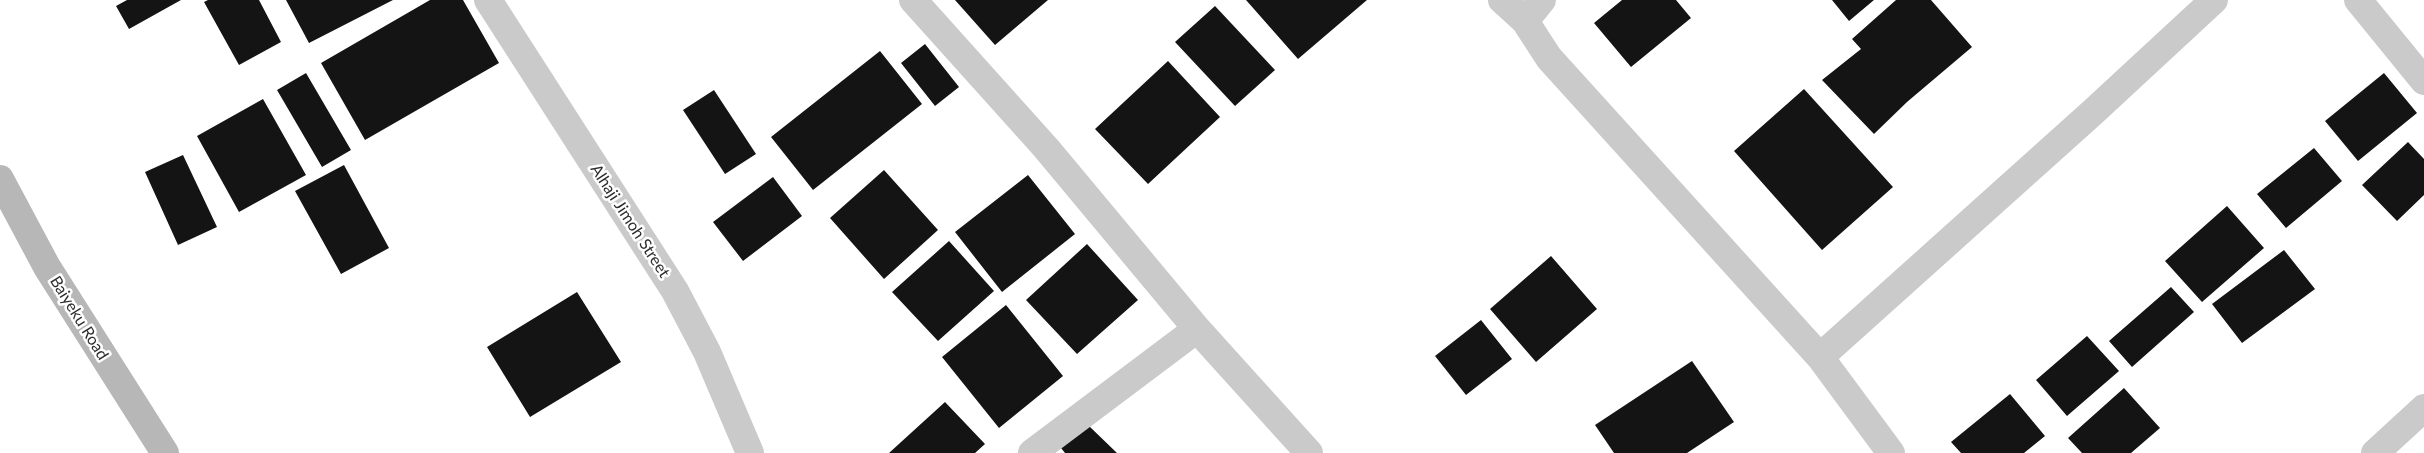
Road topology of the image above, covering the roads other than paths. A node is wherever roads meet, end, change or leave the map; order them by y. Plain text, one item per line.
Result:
1 (488, 0) edge
2 (913, 0) edge
3 (1502, 0) edge
4 (1542, 0) edge
5 (2214, 0) edge
6 (2358, 0) edge
7 (1524, 21) junction
8 (2424, 81) edge
9 (0, 179) edge
10 (1197, 329) junction
11 (1820, 357) junction
12 (2424, 408) edge
13 (165, 453) edge
14 (750, 453) edge
15 (1032, 453) edge
16 (1309, 453) edge
17 (1892, 453) edge
18 (2375, 453) edge

1 - 14 street, Alhaji Jimoh Street
2 - 10 street
3 - 7 street
4 - 7 street
5 - 11 street
6 - 8 street
7 - 11 street
9 - 13 main road, Baiyeku Road
10 - 15 street
10 - 16 street
11 - 17 street
12 - 18 street

